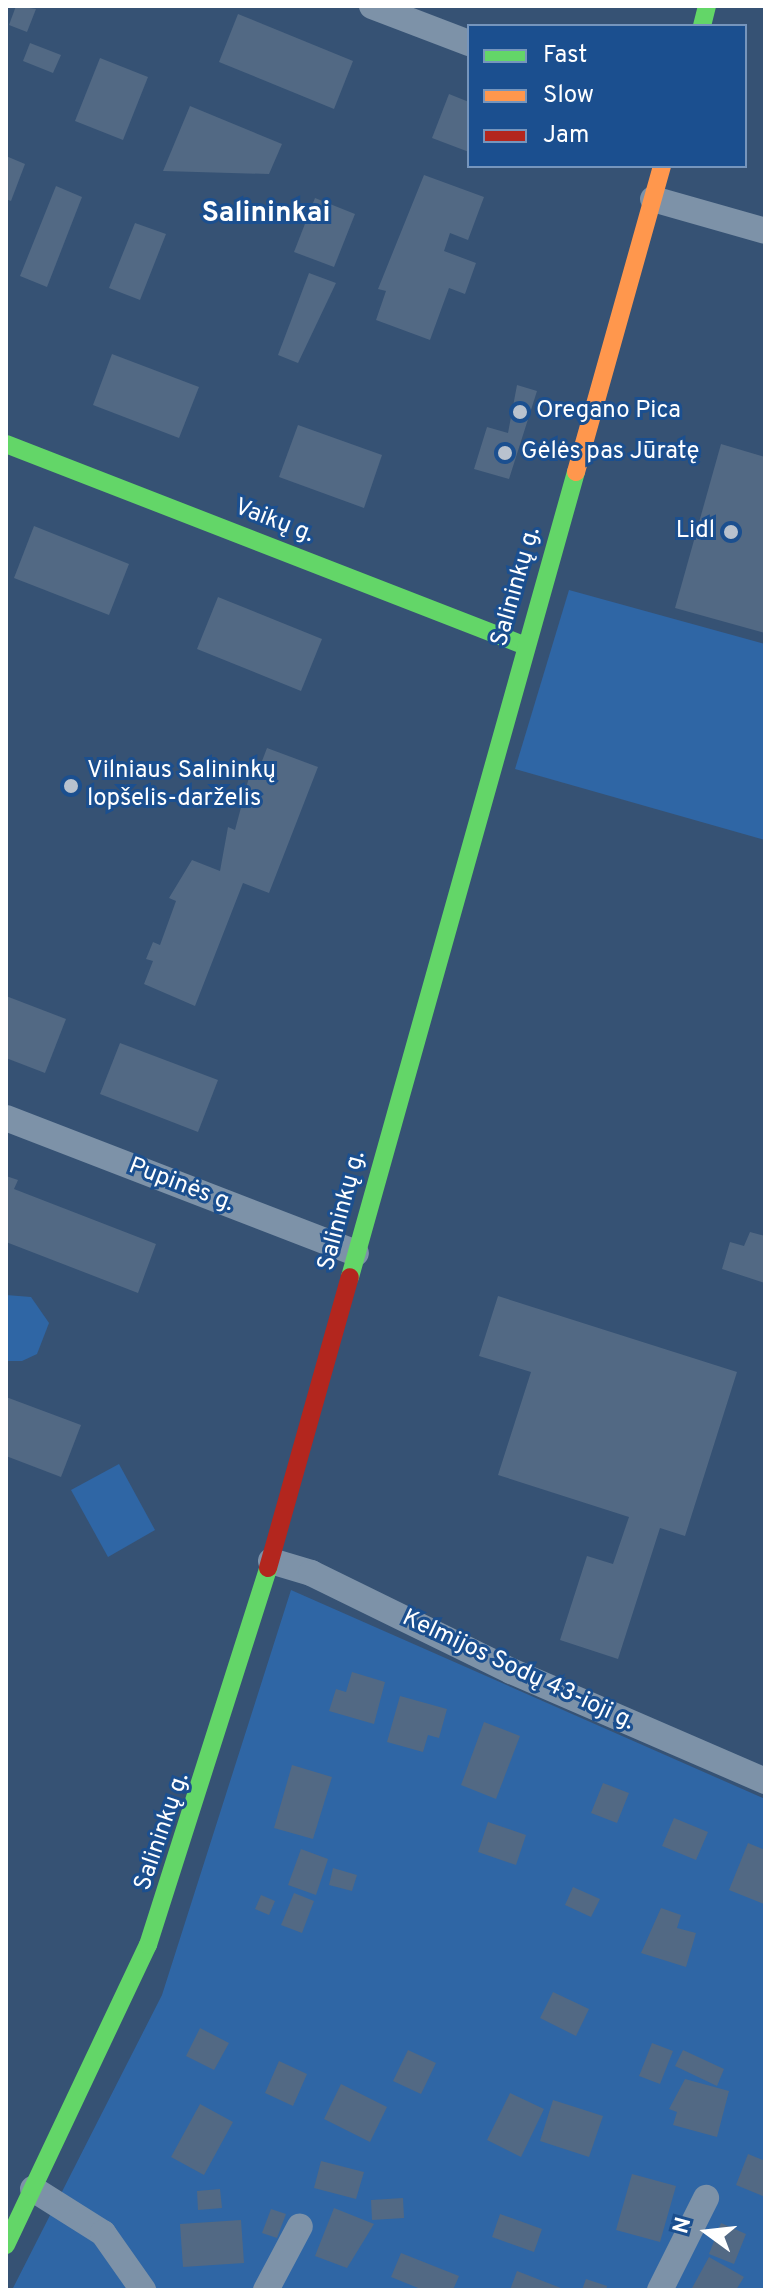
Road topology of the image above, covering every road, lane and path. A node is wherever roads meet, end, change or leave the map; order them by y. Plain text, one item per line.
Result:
1 (372, 6) edge
2 (467, 42) edge
3 (661, 168) edge
4 (653, 199) junction
5 (765, 231) edge
6 (6, 444) edge
7 (526, 646) junction
8 (6, 1118) edge
9 (356, 1253) junction
10 (271, 1561) junction
11 (765, 1781) edge
12 (33, 2189) junction
13 (706, 2198) dead end
14 (14, 2210) edge
15 (300, 2226) dead end
16 (6, 2245) edge
17 (143, 2290) edge
18 (266, 2290) edge
19 (660, 2290) edge

1 - 2 street
3 - 4 main road, Salininkų g.
4 - 5 street
4 - 7 main road, Salininkų g.
6 - 7 main road, Vaikų g.
7 - 9 main road, Salininkų g.
8 - 9 street, Pupinės g.
9 - 10 main road, Salininkų g.
10 - 11 street, Kelmijos Sodų 43-ioji g.
10 - 12 main road, Salininkų g.
12 - 14 main road, Salininkų g.
12 - 17 street
13 - 19 street
14 - 16 main road, Salininkų g.
15 - 18 street

